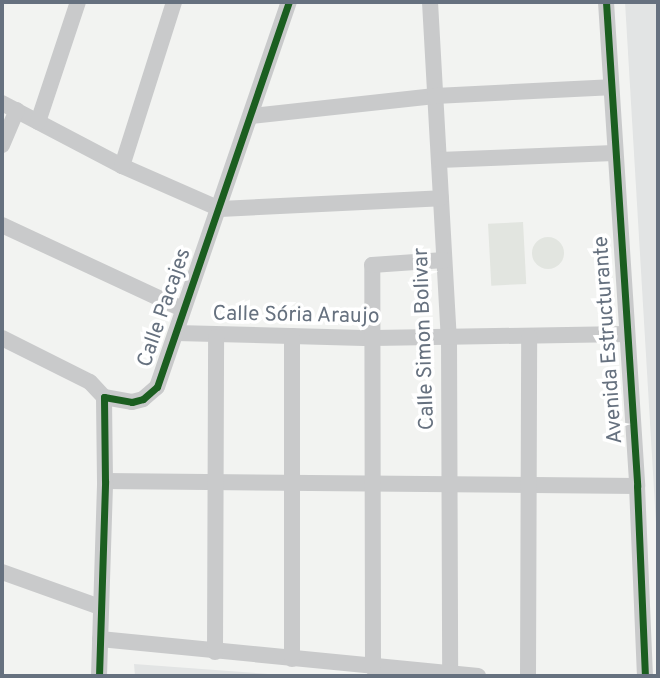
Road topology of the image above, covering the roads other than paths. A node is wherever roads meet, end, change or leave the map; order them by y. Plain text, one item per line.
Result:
1 (78, 2) edge
2 (174, 2) edge
3 (289, 2) edge
4 (429, 2) edge
5 (606, 2) edge
6 (610, 87) junction
7 (435, 96) junction
8 (2, 103) edge
9 (17, 110) junction
10 (251, 116) junction
11 (38, 122) junction
12 (2, 145) edge
13 (614, 153) junction
14 (439, 160) junction
15 (122, 166) junction
16 (441, 198) junction
17 (220, 209) junction
18 (2, 225) edge
19 (444, 260) junction
20 (181, 309) junction
21 (176, 333) junction
22 (626, 334) junction
23 (292, 336) junction
24 (529, 336) junction
25 (216, 337) junction
26 (449, 337) junction
27 (2, 338) edge
28 (373, 338) junction
29 (104, 397) junction
30 (105, 481) junction
31 (215, 482) junction
32 (291, 482) junction
33 (370, 484) junction
34 (449, 484) junction
35 (529, 484) junction
36 (636, 486) junction
37 (2, 572) edge
38 (100, 607) junction
39 (100, 639) junction
40 (215, 652) junction
41 (292, 659) junction
42 (373, 668) junction
43 (450, 675) edge
44 (99, 676) edge
45 (478, 676) edge
46 (528, 676) edge
47 (645, 676) edge

1 - 11 street
2 - 15 street
3 - 10 street, Calle Pacajes
4 - 7 street, Calle Simon Bolivar
5 - 6 street, Avenida Estructurante
6 - 7 street
6 - 13 street, Avenida Estructurante
7 - 10 street
7 - 14 street, Calle Simon Bolivar
8 - 9 street
9 - 11 street
9 - 12 street
10 - 17 street, Calle Pacajes
11 - 15 street
13 - 14 street
13 - 22 street, Avenida Estructurante
14 - 16 street, Calle Simon Bolivar
15 - 17 street
16 - 17 street
16 - 19 street, Calle Simon Bolivar
17 - 20 street, Calle Pacajes
18 - 20 street
19 - 26 street, Calle Simon Bolivar
19 - 28 street
20 - 21 street, Calle Pacajes
21 - 25 street, Calle Sória Araujo
21 - 29 street, Calle Pacajes
22 - 24 street, Calle Sória Araujo
22 - 36 street, Avenida Estructurante
23 - 25 street, Calle Sória Araujo
23 - 28 street, Calle Sória Araujo
23 - 32 street
24 - 26 street, Calle Sória Araujo
24 - 35 street
25 - 31 street
26 - 28 street, Calle Sória Araujo
26 - 34 street, Calle Simon Bolivar
27 - 29 street
28 - 33 street
29 - 30 street
30 - 31 street
30 - 38 street
31 - 32 street
31 - 40 street
32 - 33 street
32 - 41 street
33 - 34 street
33 - 42 street
34 - 35 street
34 - 43 street, Calle Simon Bolivar
35 - 36 street
35 - 46 street
36 - 47 street, Avenida Estructurante
37 - 38 street
38 - 39 street
39 - 40 street
39 - 44 street
40 - 41 street
41 - 42 street
42 - 43 street
43 - 45 street

